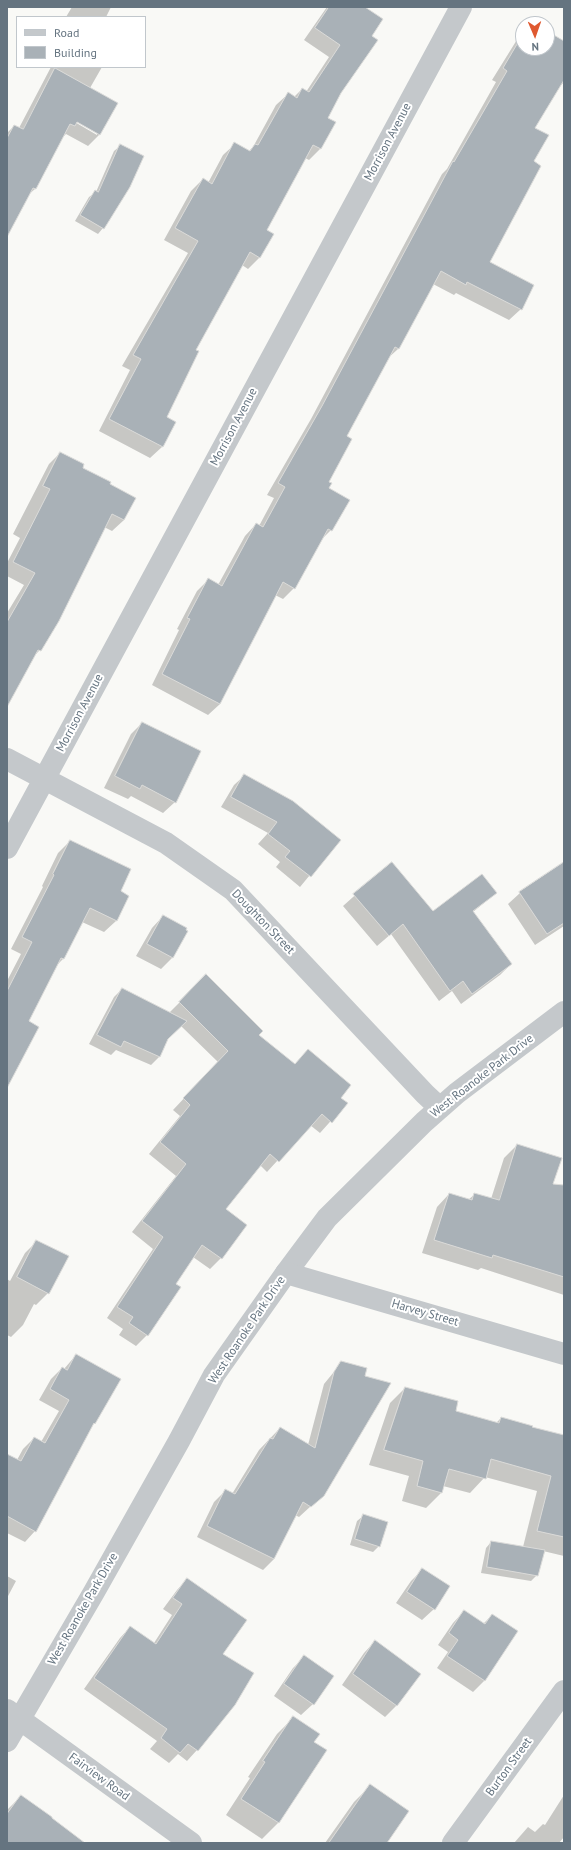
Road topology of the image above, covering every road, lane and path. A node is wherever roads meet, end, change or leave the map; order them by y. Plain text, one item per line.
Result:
1 (461, 7) edge
2 (7, 759) edge
3 (44, 779) junction
4 (7, 848) edge
5 (564, 1012) edge
6 (440, 1108) junction
7 (286, 1273) junction
8 (564, 1354) edge
9 (564, 1691) edge
10 (14, 1714) edge
11 (7, 1741) edge
12 (191, 1843) edge
13 (453, 1843) edge

1 - 3 street, Morrison Avenue
2 - 3 street, Doughton Street
3 - 4 street, Morrison Avenue
3 - 6 street, Doughton Street
5 - 6 street, West Roanoke Park Drive
6 - 7 street, West Roanoke Park Drive
7 - 8 street, Harvey Street
7 - 10 street, West Roanoke Park Drive
9 - 13 street, Burton Street
10 - 11 street, West Roanoke Park Drive
10 - 12 street, Fairview Road

